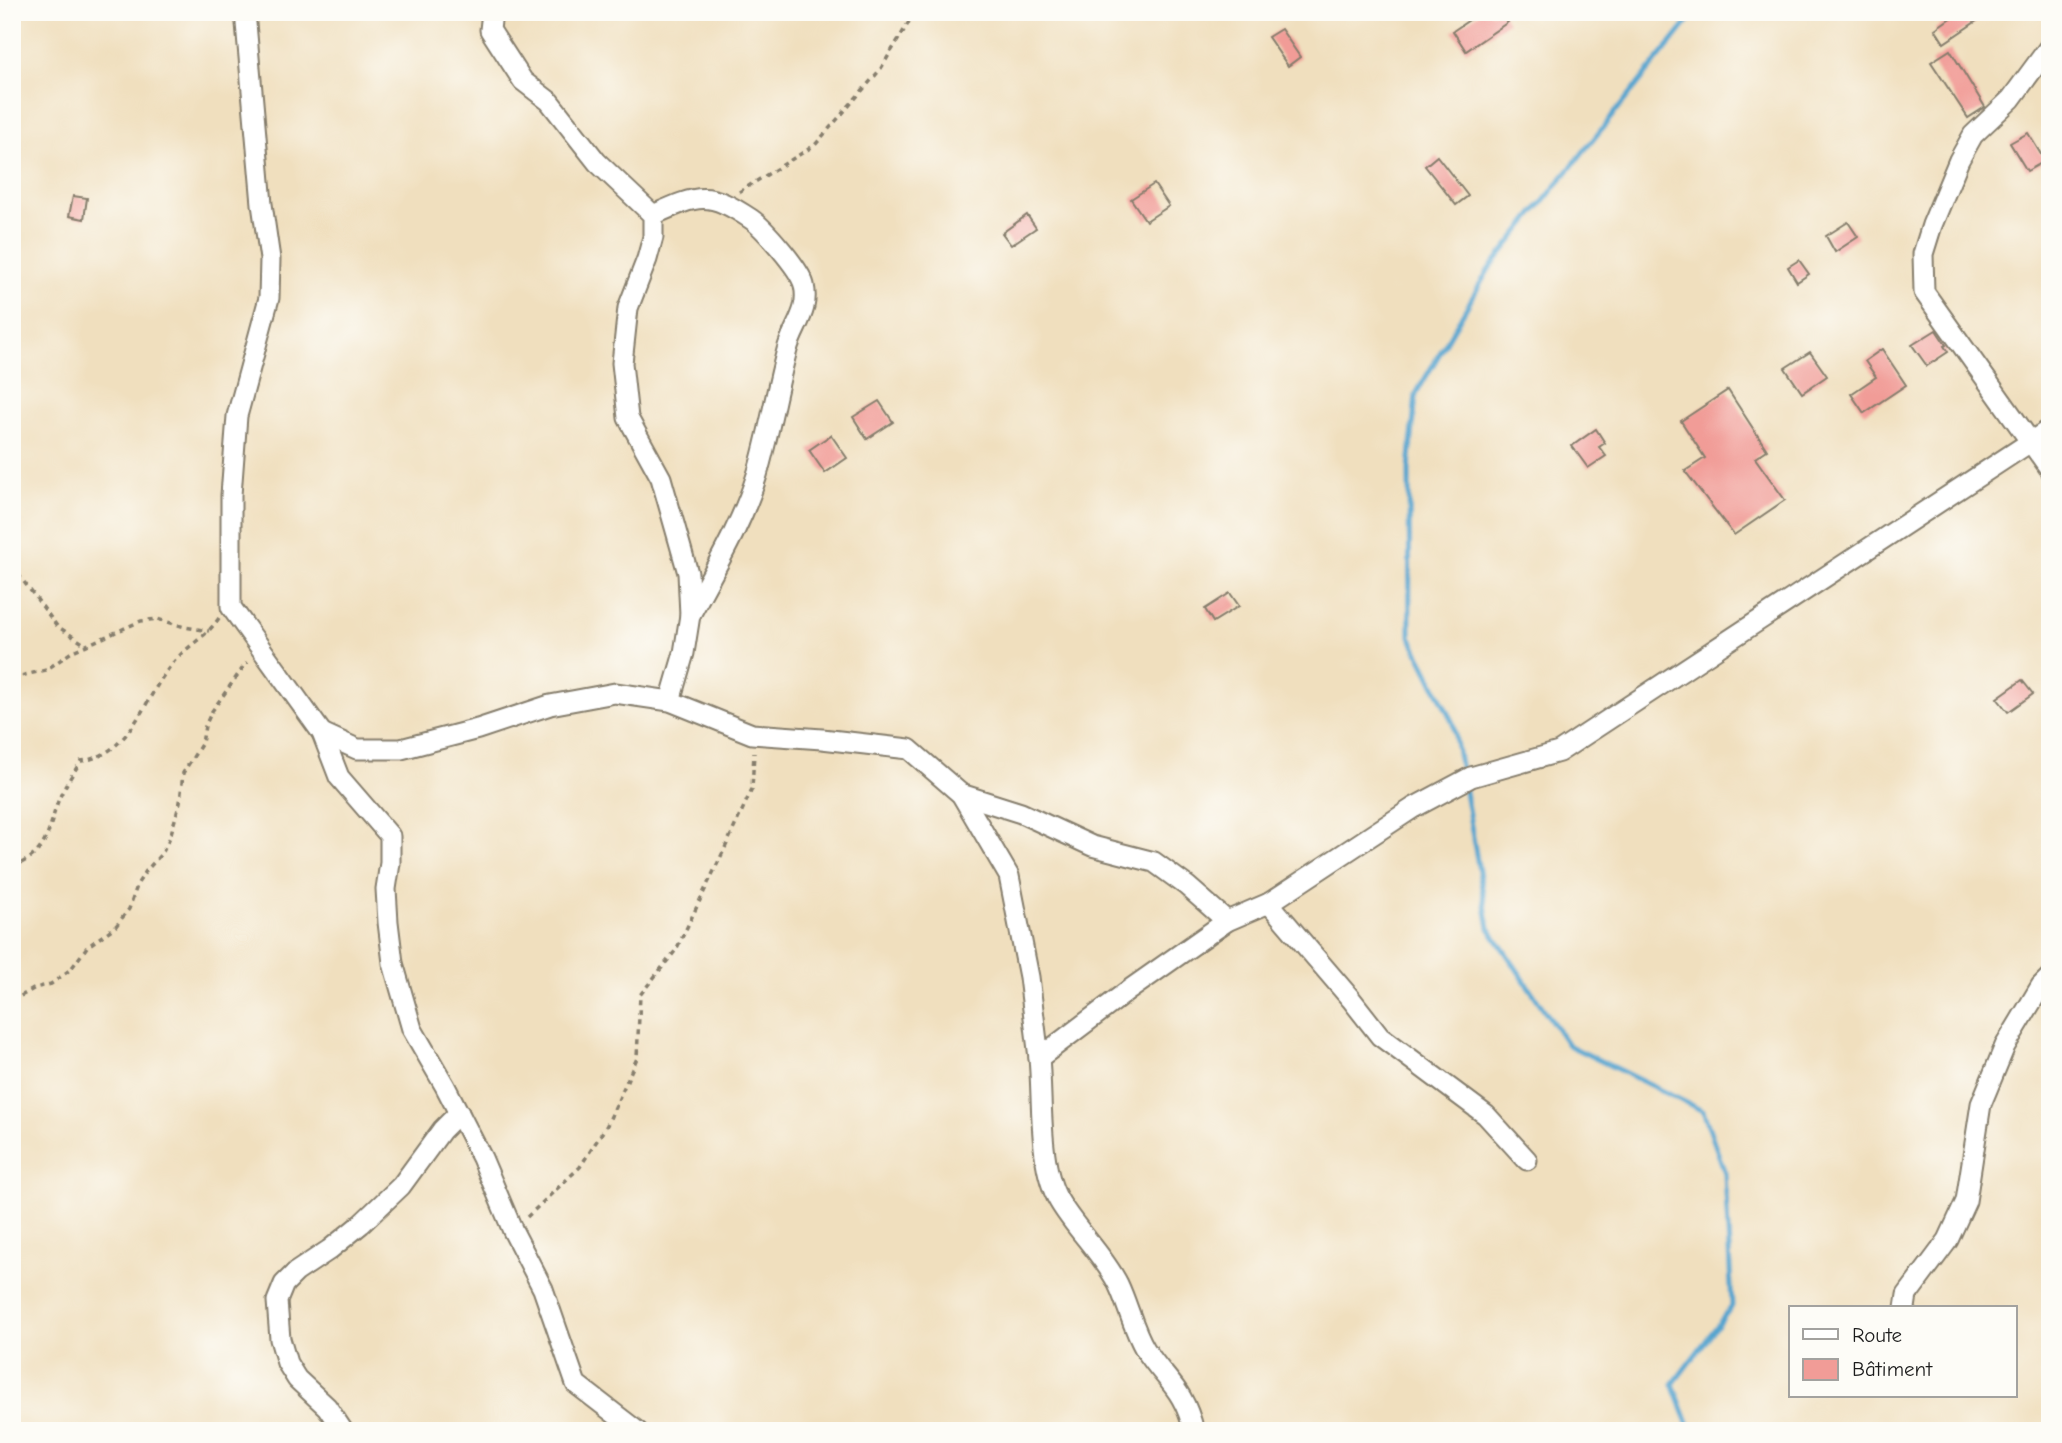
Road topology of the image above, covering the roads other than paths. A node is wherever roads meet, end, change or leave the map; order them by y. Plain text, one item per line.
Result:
1 (245, 12) edge
2 (492, 12) edge
3 (2050, 46) edge
4 (653, 215) junction
5 (2050, 429) edge
6 (2031, 442) junction
7 (2050, 469) edge
8 (690, 615) junction
9 (670, 701) junction
10 (322, 733) junction
11 (961, 794) junction
12 (1269, 903) junction
13 (1227, 921) junction
14 (2050, 977) edge
15 (1039, 1059) junction
16 (459, 1112) junction
17 (1527, 1160) dead end
18 (1905, 1306) edge
19 (343, 1431) edge
20 (636, 1431) edge
21 (1194, 1431) edge

1 - 10 street
2 - 4 street
3 - 6 street
4 - 8 street
4 - 8 street
5 - 6 street
6 - 7 street
6 - 12 street
8 - 9 street
9 - 10 street
9 - 11 street
10 - 16 street
11 - 13 street
11 - 15 street
12 - 13 street
12 - 17 street
13 - 15 street
14 - 18 street
15 - 21 street
16 - 19 street
16 - 20 street

